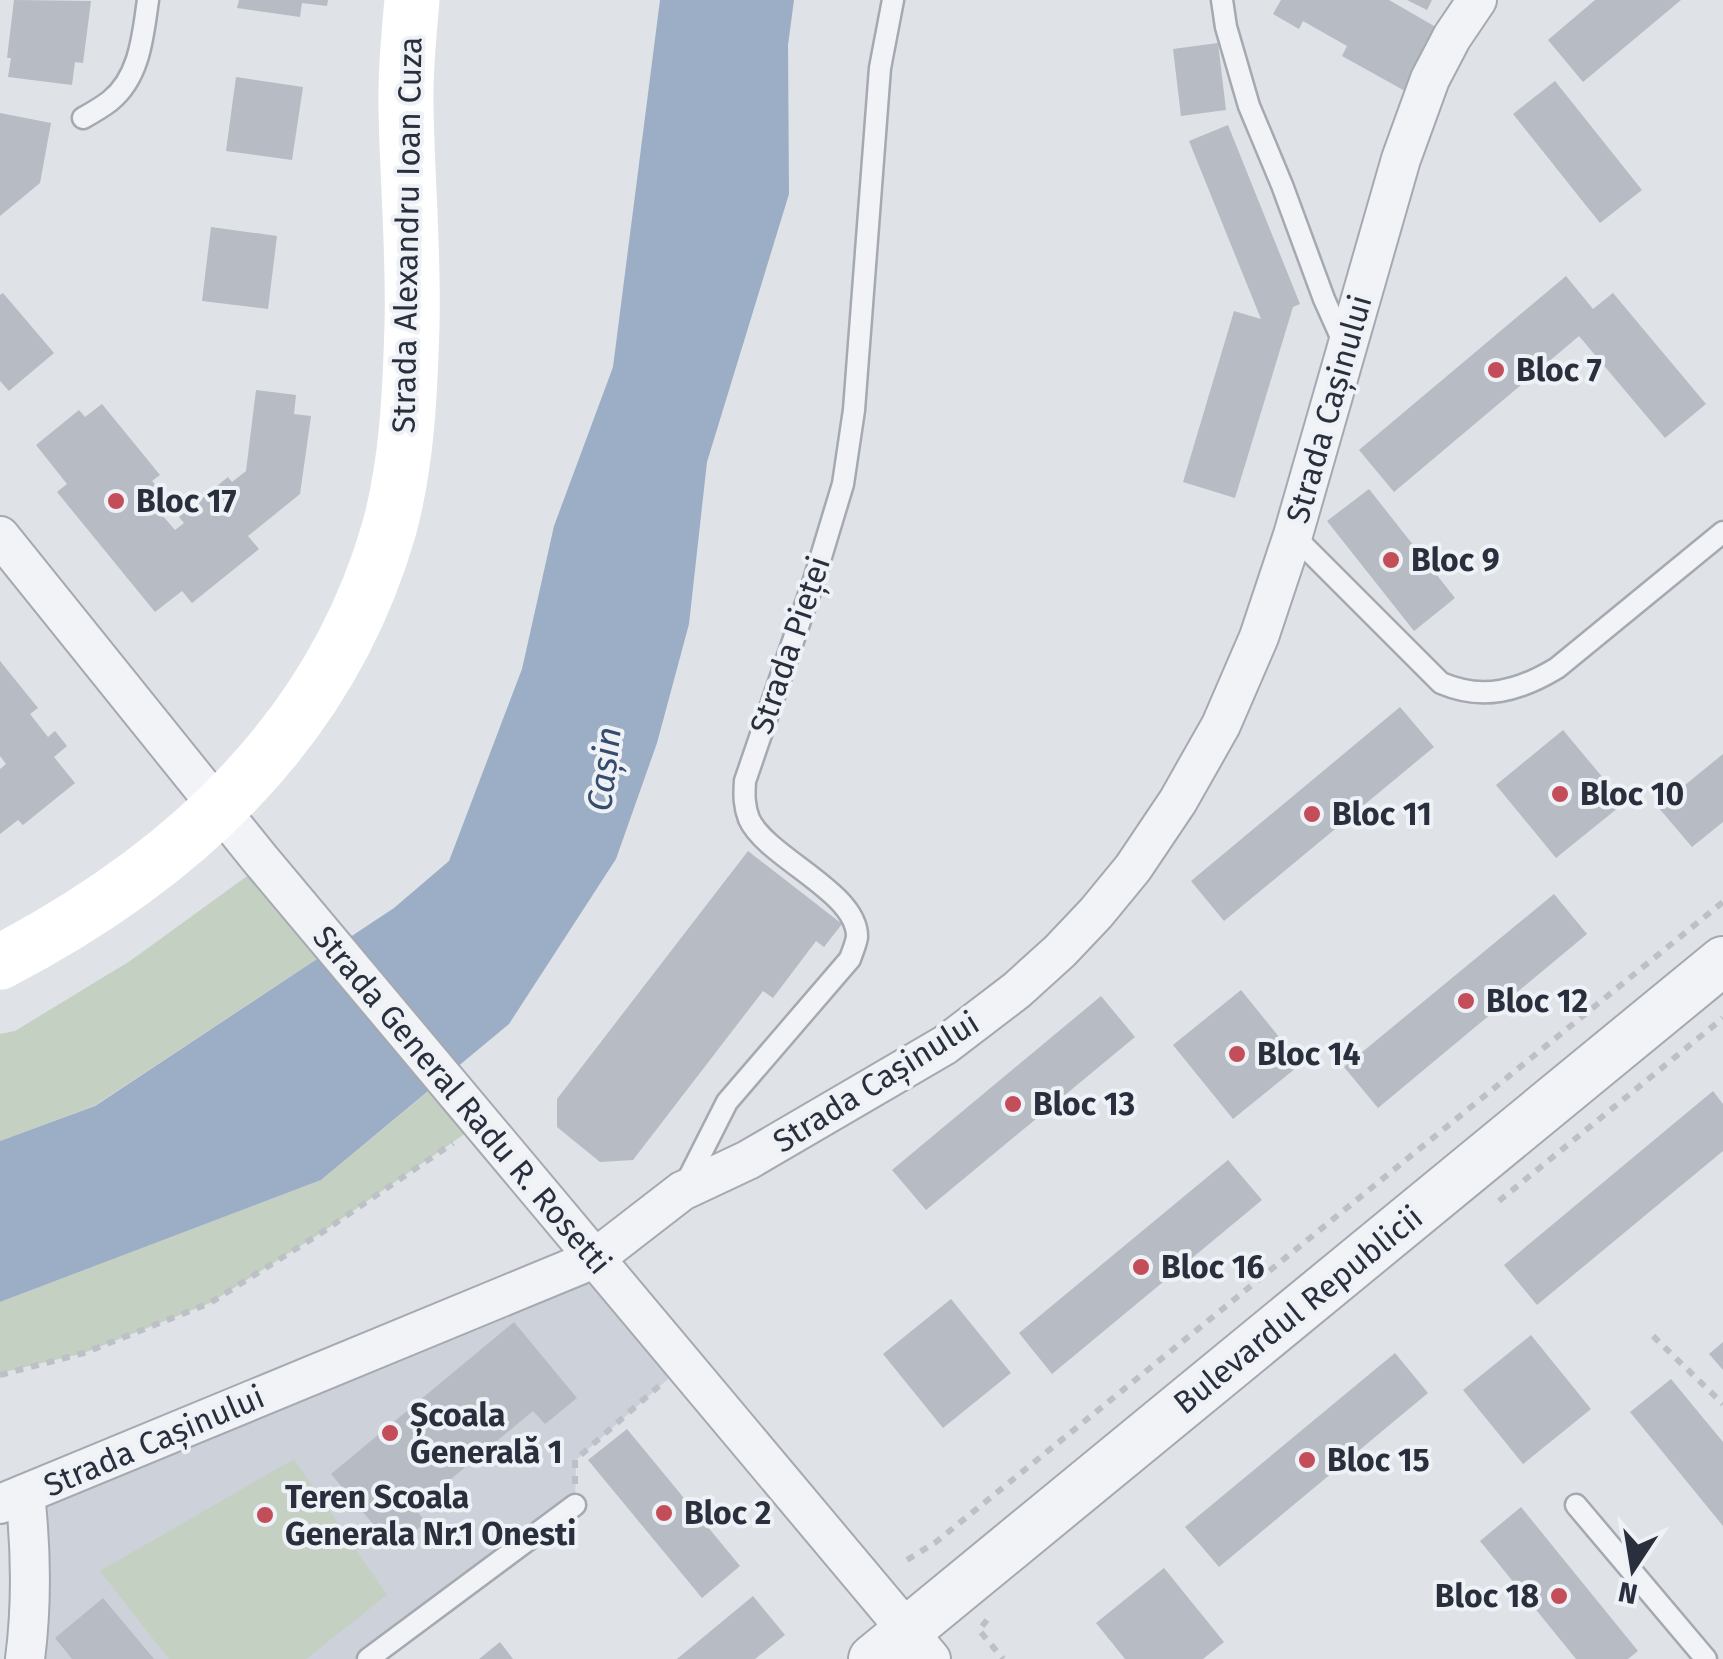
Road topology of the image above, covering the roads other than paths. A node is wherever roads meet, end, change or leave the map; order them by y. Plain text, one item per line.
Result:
1 (148, 0) edge
2 (412, 0) edge
3 (893, 0) edge
4 (1222, 0) edge
5 (1477, 0) edge
6 (83, 118) dead end
7 (1346, 349) junction
8 (1723, 532) edge
9 (1293, 534) junction
10 (0, 536) edge
11 (219, 809) junction
12 (1723, 960) edge
13 (0, 962) edge
14 (682, 1191) junction
15 (594, 1258) junction
16 (12, 1499) edge
17 (575, 1505) road end
18 (1576, 1505) dead end
19 (904, 1650) edge
20 (25, 1659) edge
21 (368, 1659) edge
22 (1706, 1659) edge

1 - 6 lane
2 - 11 main road, Strada Alexandru Ioan Cuza
3 - 14 lane, Strada Pieței
4 - 7 lane
5 - 7 street, Strada Cașinului
7 - 9 street, Strada Cașinului
8 - 9 lane
9 - 14 street, Strada Cașinului
10 - 11 street, Strada General Radu R. Rosetti
11 - 13 main road, Strada Alexandru Ioan Cuza
11 - 15 street, Strada General Radu R. Rosetti
12 - 19 street, Bulevardul Republicii
14 - 15 street, Strada Cașinului
15 - 16 street, Strada Cașinului
15 - 19 street, Strada General Radu R. Rosetti
16 - 20 street
17 - 21 lane
18 - 22 lane

